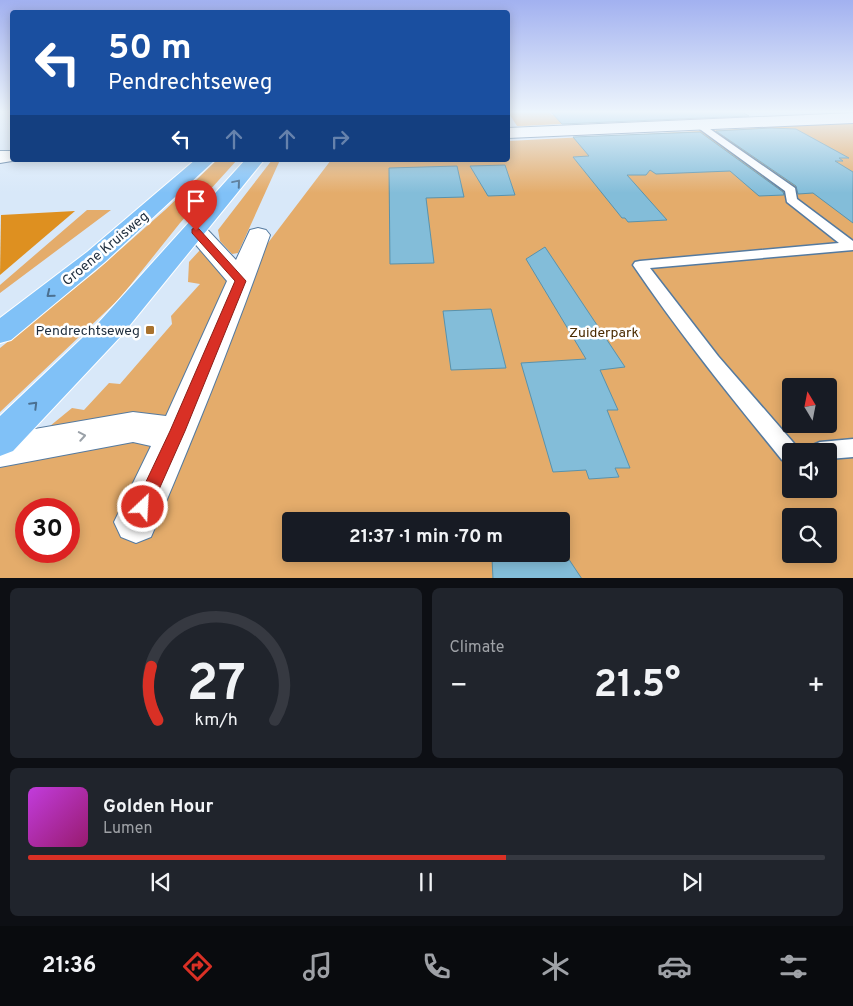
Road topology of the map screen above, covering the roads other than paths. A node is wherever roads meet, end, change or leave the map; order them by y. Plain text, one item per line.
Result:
1 (720, 139) edge
2 (204, 162) edge
3 (253, 162) edge
4 (196, 231) junction
5 (258, 234) dead end
6 (852, 246) edge
7 (241, 281) junction
8 (0, 333) edge
9 (178, 431) junction
10 (0, 440) edge
11 (782, 445) edge
12 (853, 448) edge
13 (837, 449) edge
14 (0, 451) edge
15 (136, 522) dead end

1 - 6 lane
2 -> 8 main road, Groene Kruisweg
4 -> 3 main road
4 - 7 street
10 -> 4 main road
5 - 7 street
6 - 11 lane
7 - 9 street
14 -> 9 street
9 - 15 street
12 - 13 lane

